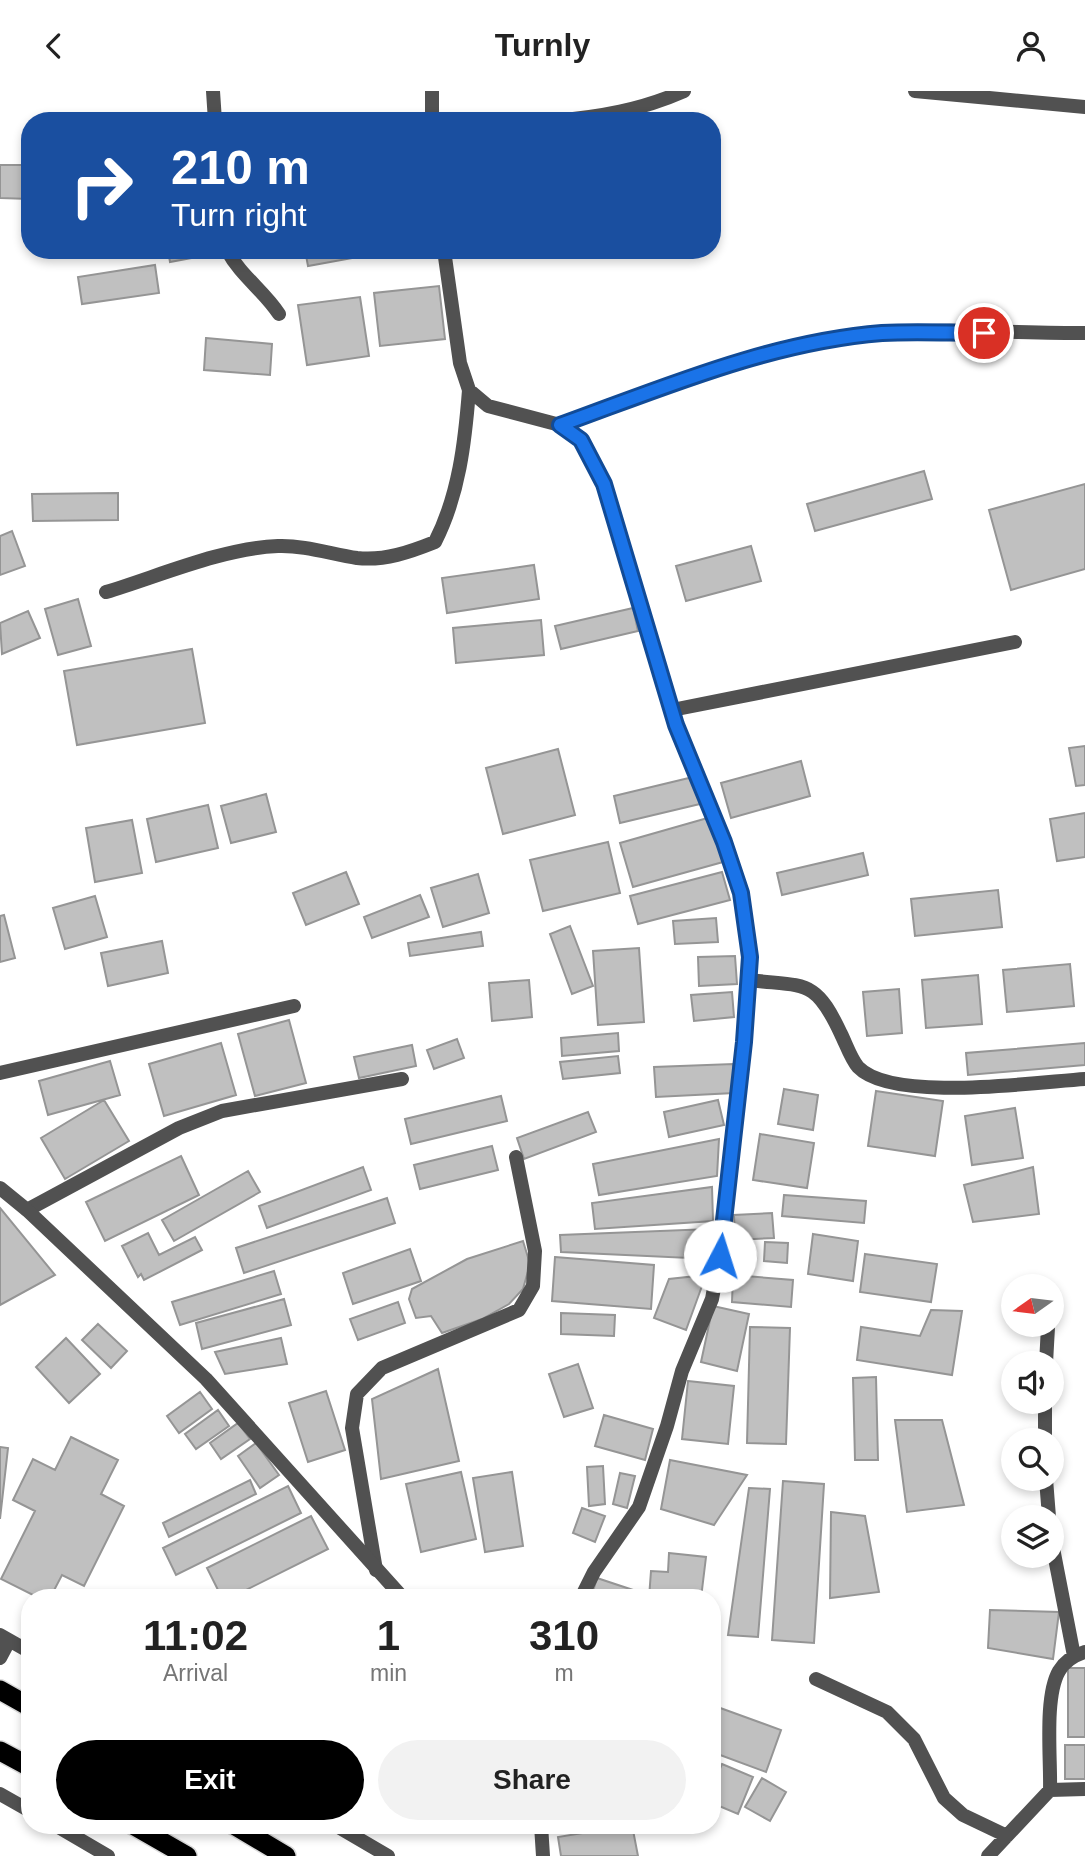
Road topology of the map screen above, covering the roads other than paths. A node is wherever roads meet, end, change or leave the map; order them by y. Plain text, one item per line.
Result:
1 (213, 91) edge
2 (432, 91) edge
3 (684, 91) edge
4 (915, 91) edge
5 (1085, 107) edge
6 (214, 112) edge
7 (432, 112) edge
8 (623, 112) edge
9 (232, 259) edge
10 (445, 259) edge
11 (279, 314) dead end
12 (1085, 333) edge
13 (469, 390) junction
14 (560, 425) junction
15 (106, 592) dead end
16 (1015, 642) dead end
17 (672, 710) junction
18 (749, 980) junction
19 (293, 1006) dead end
20 (0, 1073) edge
21 (402, 1079) dead end
22 (1085, 1079) edge
23 (516, 1157) dead end
24 (0, 1188) edge
25 (27, 1210) junction
26 (1058, 1568) edge
27 (376, 1570) junction
28 (394, 1589) edge
29 (585, 1589) edge
30 (4, 1638) edge
31 (21, 1648) edge
32 (1079, 1654) edge
33 (0, 1658) edge
34 (816, 1679) dead end
35 (0, 1690) edge
36 (21, 1702) edge
37 (0, 1751) edge
38 (21, 1762) edge
39 (1085, 1789) edge
40 (1050, 1790) junction
41 (0, 1794) edge
42 (21, 1806) edge
43 (70, 1834) edge
44 (149, 1834) edge
45 (249, 1834) edge
46 (350, 1834) edge
47 (542, 1834) edge
48 (1007, 1836) junction
49 (108, 1856) edge
50 (187, 1856) edge
51 (286, 1856) edge
52 (388, 1856) edge
53 (543, 1856) edge
54 (988, 1856) edge

1 - 6 street
2 - 7 street
3 - 8 street
4 - 5 street
9 - 11 street
10 - 13 street
12 - 14 street
13 - 14 street
13 - 15 street
14 - 17 street
16 - 17 street
17 - 18 street
18 - 22 street
18 - 29 street
19 - 20 street
21 - 25 street
23 - 27 street
24 - 25 street
25 - 27 street
26 - 32 street
27 - 28 street
30 - 31 street
30 - 33 street
32 - 40 street
34 - 48 street
35 - 36 highway
37 - 38 highway
39 - 40 street
40 - 48 street
41 - 42 street
43 - 49 street
44 - 50 highway
45 - 51 highway
46 - 52 street
47 - 53 street
48 - 54 street

